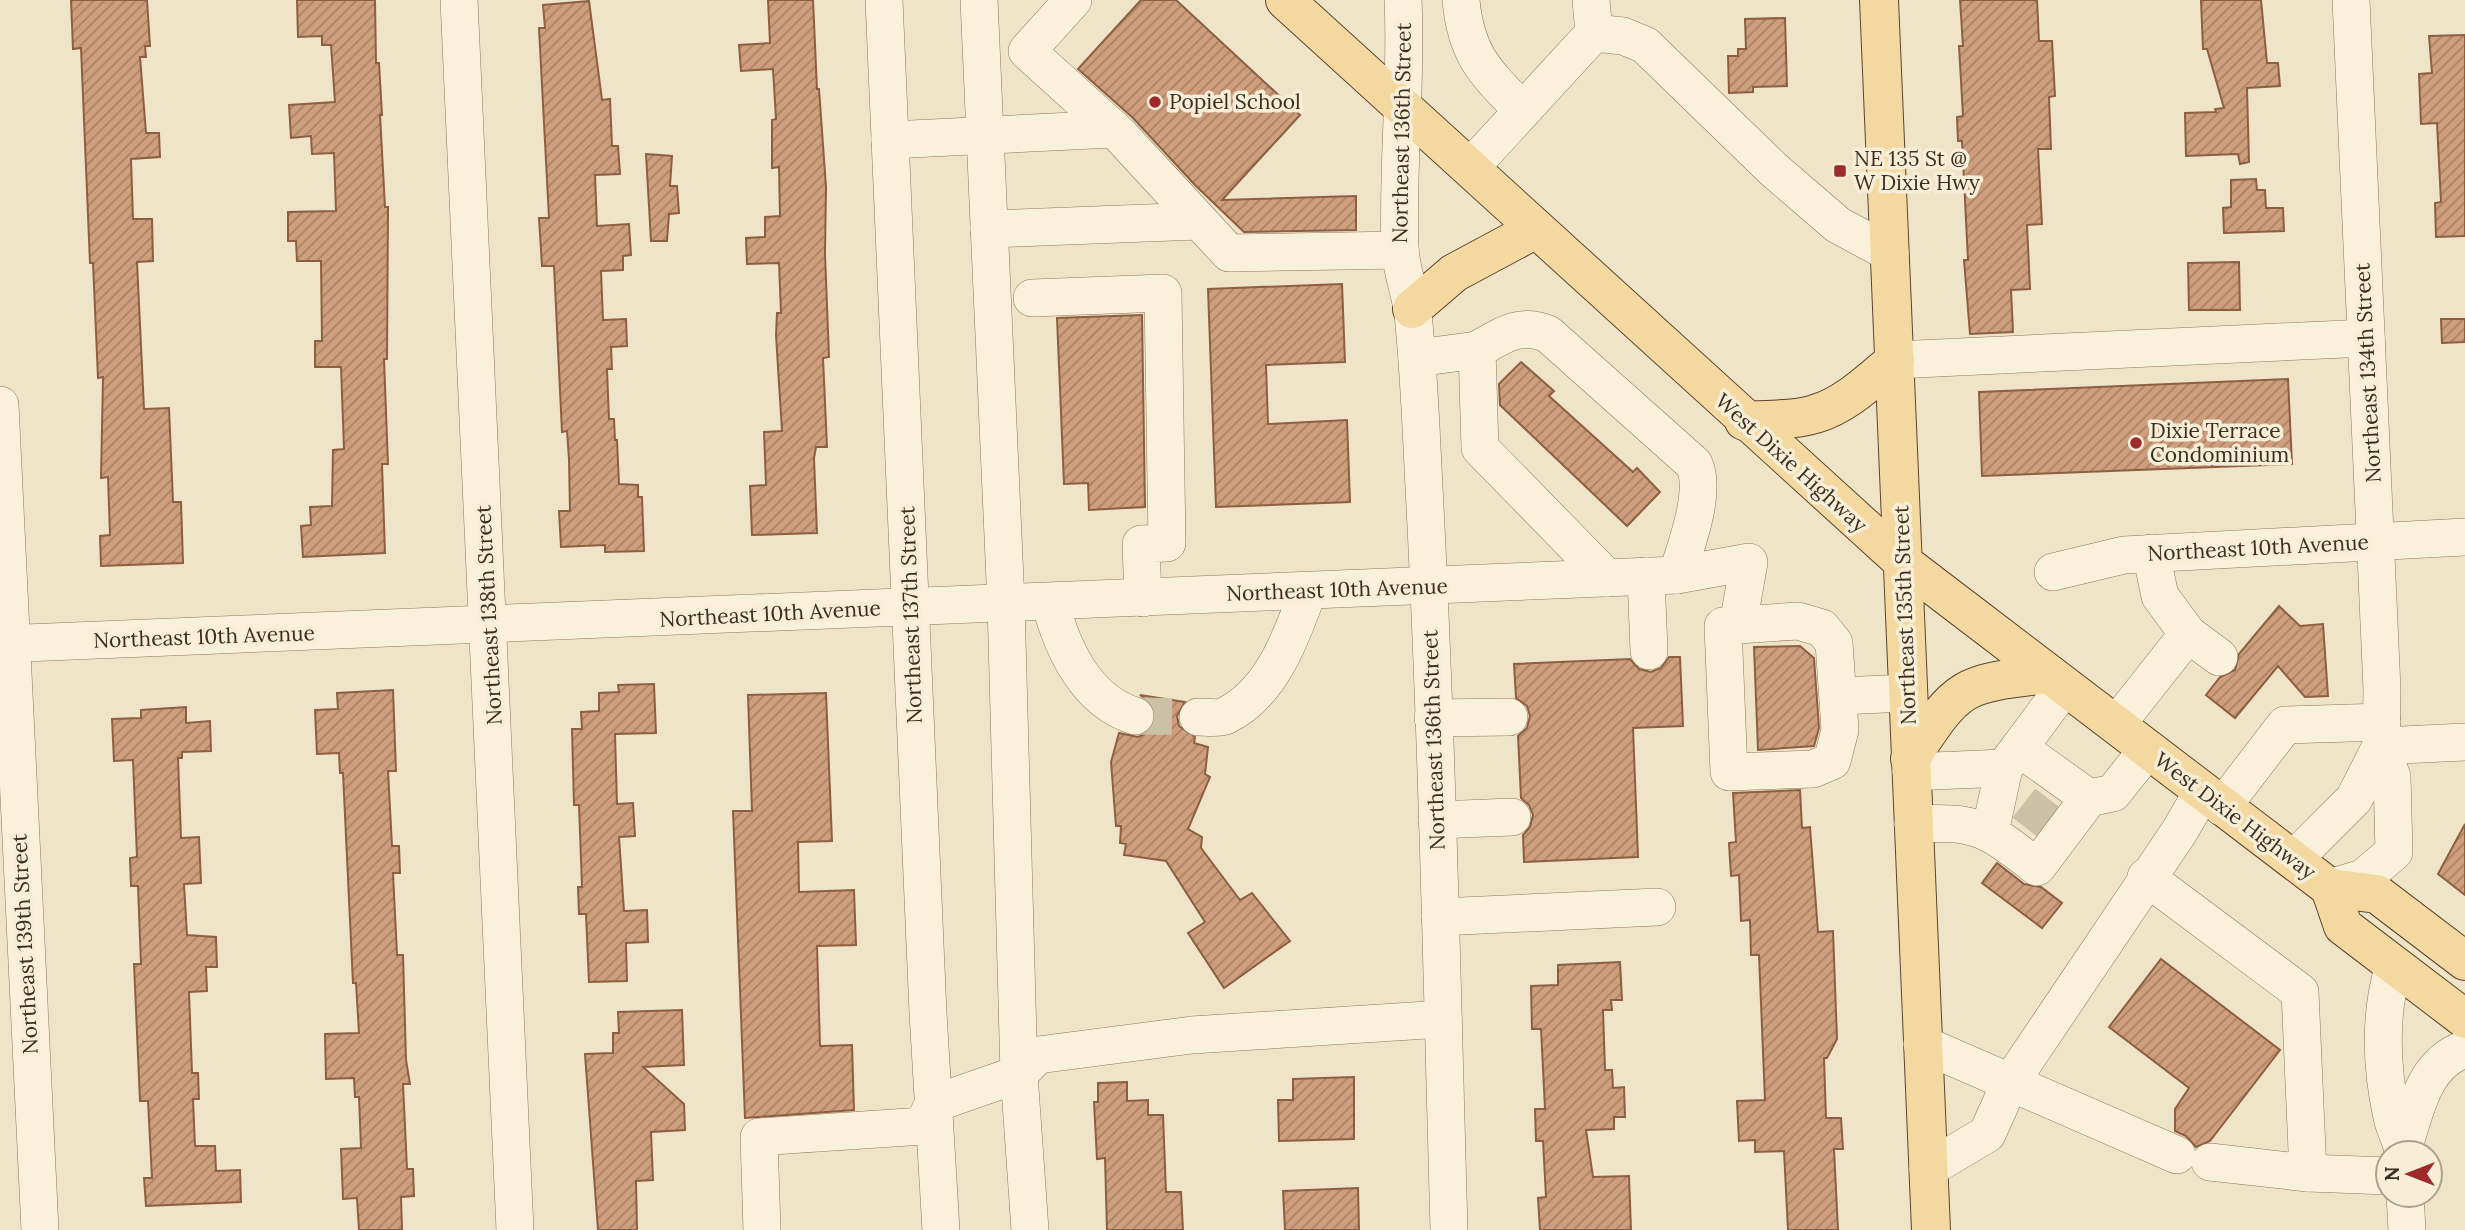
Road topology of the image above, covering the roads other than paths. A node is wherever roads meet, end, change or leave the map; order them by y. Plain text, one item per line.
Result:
1 (459, 0) edge
2 (884, 0) edge
3 (979, 0) edge
4 (990, 0) edge
5 (1073, 0) edge
6 (1285, 0) edge
7 (1403, 0) edge
8 (1461, 0) edge
9 (1879, 0) edge
10 (2351, 0) edge
11 (1593, 17) edge
12 (1027, 51) junction
13 (1401, 106) junction
14 (1522, 110) junction
15 (1113, 129) junction
16 (984, 137) junction
17 (890, 140) junction
18 (1470, 168) junction
19 (1199, 221) junction
20 (989, 229) junction
21 (1536, 229) junction
22 (1400, 250) junction
23 (1890, 253) junction
24 (1032, 298) dead end
25 (1412, 309) junction
26 (2366, 338) junction
27 (1477, 350) junction
28 (1417, 358) junction
29 (1895, 360) junction
30 (0, 405) edge
31 (1744, 421) junction
32 (2465, 537) edge
33 (2375, 542) junction
34 (2151, 553) junction
35 (1905, 565) junction
36 (2053, 572) dead end
37 (1661, 576) junction
38 (1607, 578) junction
39 (1429, 586) junction
40 (1308, 591) junction
41 (1143, 598) junction
42 (1050, 602) junction
43 (1006, 603) junction
44 (910, 608) junction
45 (1730, 625) junction
46 (490, 626) junction
47 (2188, 634) junction
48 (5, 644) edge
49 (1649, 651) dead end
50 (2219, 657) dead end
51 (2057, 680) junction
52 (1907, 693) junction
53 (1840, 696) junction
54 (1135, 716) tunnel mouth
55 (1198, 717) tunnel mouth
56 (1509, 717) dead end
57 (1433, 718) junction
58 (2116, 725) junction
59 (2382, 734) junction
60 (2465, 742) edge
61 (2148, 749) junction
62 (1910, 765) junction
63 (2012, 776) junction
64 (2089, 798) junction
65 (2213, 799) junction
66 (1512, 817) dead end
67 (1437, 820) junction
68 (1913, 824) junction
69 (1990, 832) junction
70 (2293, 860) junction
71 (2146, 877) junction
72 (2330, 888) junction
73 (1657, 907) dead end
74 (1440, 917) junction
75 (2465, 961) edge
76 (2394, 966) junction
77 (1443, 1018) junction
78 (2465, 1019) edge
79 (1922, 1044) junction
80 (2465, 1049) edge
81 (1019, 1074) junction
82 (2010, 1083) junction
83 (933, 1104) junction
84 (2395, 1139) edge
85 (2405, 1139) edge
86 (2374, 1163) edge
87 (1928, 1169) junction
88 (2308, 1173) junction
89 (2406, 1209) edge
90 (40, 1230) edge
91 (515, 1230) edge
92 (762, 1230) edge
93 (941, 1230) edge
94 (1030, 1230) edge
95 (1449, 1230) edge
96 (1931, 1230) edge
97 (2407, 1230) edge

1 - 46 street, Northeast 138th Street
2 - 17 street, Northeast 137th Street
3 - 16 street
4 - 12 street
5 - 12 street
6 - 13 main road, West Dixie Highway
7 - 13 street, Northeast 136th Street
8 - 14 street
9 - 23 main road, Northeast 135th Street
10 - 26 street, Northeast 134th Street
11 - 14 street
11 - 23 street
12 - 15 street
13 - 18 main road, West Dixie Highway
13 - 22 street, Northeast 136th Street
14 - 18 street
15 - 16 street
15 - 19 street
16 - 17 street
16 - 20 street
17 - 44 street, Northeast 137th Street
18 - 21 main road, West Dixie Highway
19 - 20 street
19 - 22 street
20 - 43 street
21 - 25 main road
21 - 31 main road, West Dixie Highway
22 - 25 street, Northeast 136th Street
23 - 29 main road, Northeast 135th Street
24 - 41 street
25 - 28 street, Northeast 136th Street
26 - 29 street
26 - 33 street, Northeast 134th Street
27 - 28 street
27 - 37 street
27 - 38 street
28 - 39 street, Northeast 136th Street
29 - 31 main road
29 - 35 main road, Northeast 135th Street
30 - 48 street, Northeast 139th Street
31 - 35 main road, West Dixie Highway
32 - 33 street, Northeast 10th Avenue
33 - 34 street, Northeast 10th Avenue
33 - 59 street, Northeast 134th Street
34 - 36 street, Northeast 10th Avenue
34 - 47 street
35 - 51 main road, West Dixie Highway
35 - 52 main road, Northeast 135th Street
37 - 38 street, Northeast 10th Avenue
37 - 45 street, Northeast 10th Avenue
37 - 49 street
38 - 39 street, Northeast 10th Avenue
39 - 40 street, Northeast 10th Avenue
39 - 57 street, Northeast 136th Street
40 - 41 street, Northeast 10th Avenue
40 - 55 street
41 - 42 street, Northeast 10th Avenue
42 - 43 street, Northeast 10th Avenue
42 - 54 street
43 - 44 street, Northeast 10th Avenue
43 - 81 street
44 - 46 street, Northeast 10th Avenue
44 - 83 street, Northeast 137th Street
45 - 53 street
45 - 53 street
46 - 48 street, Northeast 10th Avenue
46 - 91 street, Northeast 138th Street
47 - 50 street
47 - 58 street
48 - 90 street, Northeast 139th Street
51 - 58 main road, West Dixie Highway
51 - 62 main road
51 - 63 street
52 - 53 street
52 - 62 main road, Northeast 135th Street
56 - 57 street
57 - 67 street, Northeast 136th Street
58 - 61 main road, West Dixie Highway
59 - 60 street
59 - 65 street
59 - 70 street, Northeast 134th Street
59 - 72 street, Northeast 134th Street
61 - 64 street
61 - 65 main road, West Dixie Highway
62 - 63 street
62 - 68 main road, Northeast 135th Street
63 - 64 street
63 - 69 street
64 - 69 street
65 - 70 main road, West Dixie Highway
65 - 71 street
66 - 67 street
67 - 74 street, Northeast 136th Street
68 - 69 street
68 - 79 main road, Northeast 135th Street
70 - 72 main road, West Dixie Highway
71 - 82 street
71 - 88 street
72 - 75 main road, West Dixie Highway
72 - 76 main road, West Dixie Highway
73 - 74 street
74 - 77 street, Northeast 136th Street
76 - 78 main road, West Dixie Highway
76 - 84 street
77 - 81 street
77 - 95 street, Northeast 136th Street
79 - 82 street
79 - 87 main road, Northeast 135th Street
80 - 85 street
81 - 83 street
81 - 94 street
82 - 87 street
82 - 88 street
83 - 92 street
83 - 93 street, Northeast 137th Street
86 - 88 street
87 - 96 main road, Northeast 135th Street
89 - 97 street

